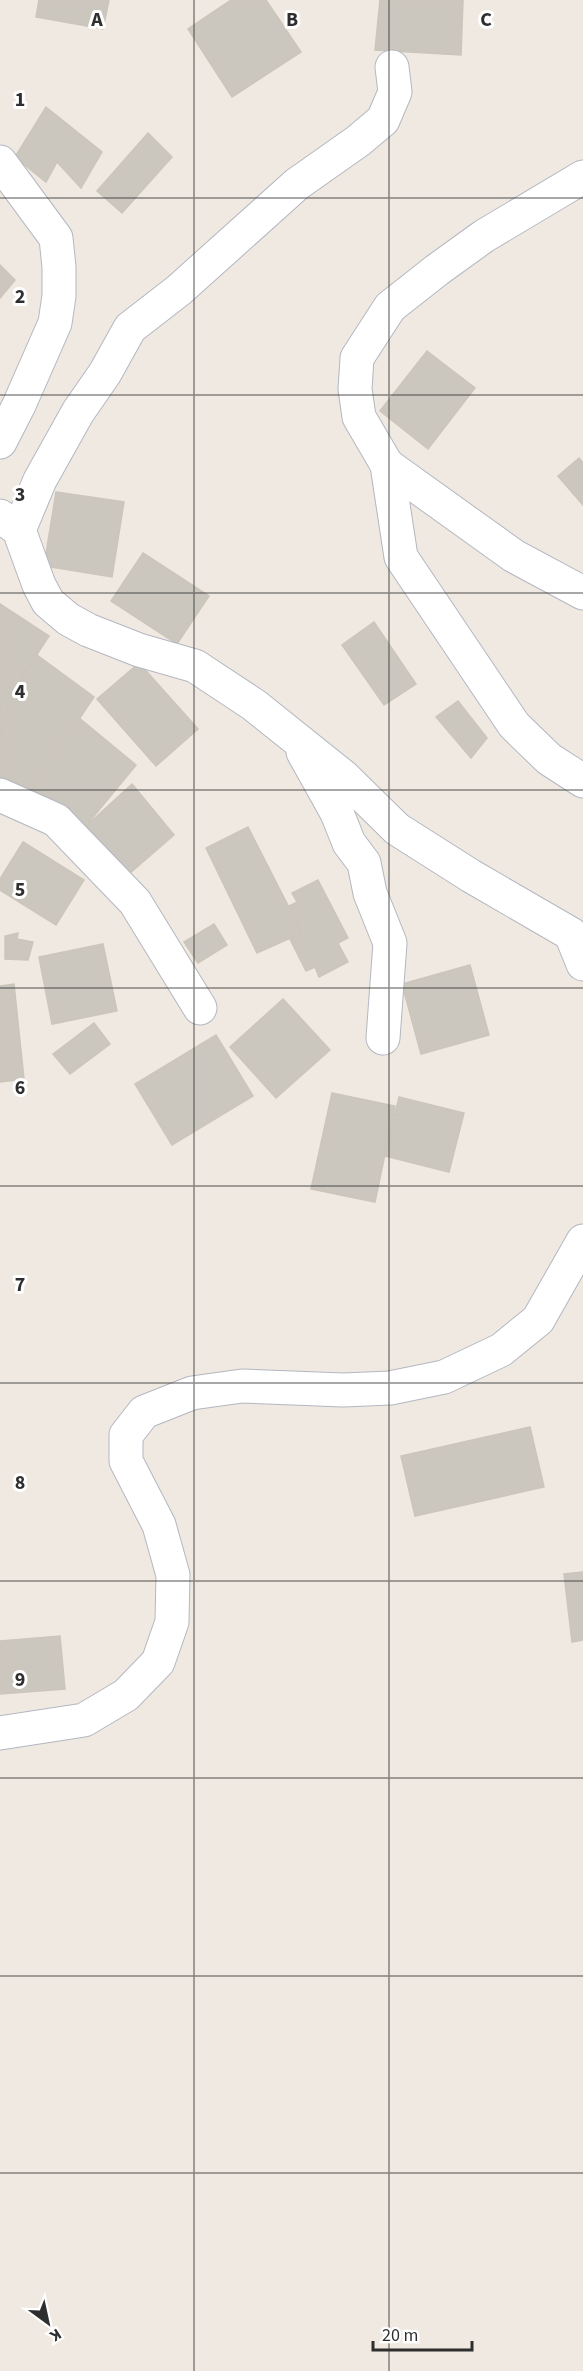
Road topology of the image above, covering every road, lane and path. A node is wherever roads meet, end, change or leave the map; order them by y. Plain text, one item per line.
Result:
1 (392, 67) dead end
2 (0, 162) edge
3 (583, 177) edge
4 (0, 442) edge
5 (387, 465) junction
6 (10, 523) edge
7 (583, 593) edge
8 (295, 738) junction
9 (583, 781) edge
10 (0, 795) edge
11 (577, 927) edge
12 (583, 964) edge
13 (200, 1008) dead end
14 (383, 1038) dead end
15 (583, 1241) edge
16 (0, 1733) edge

1 - 6 street
2 - 4 street
3 - 5 street
5 - 7 street
5 - 9 street
6 - 8 street
8 - 11 street
8 - 14 street
10 - 13 street
11 - 12 street
15 - 16 street

